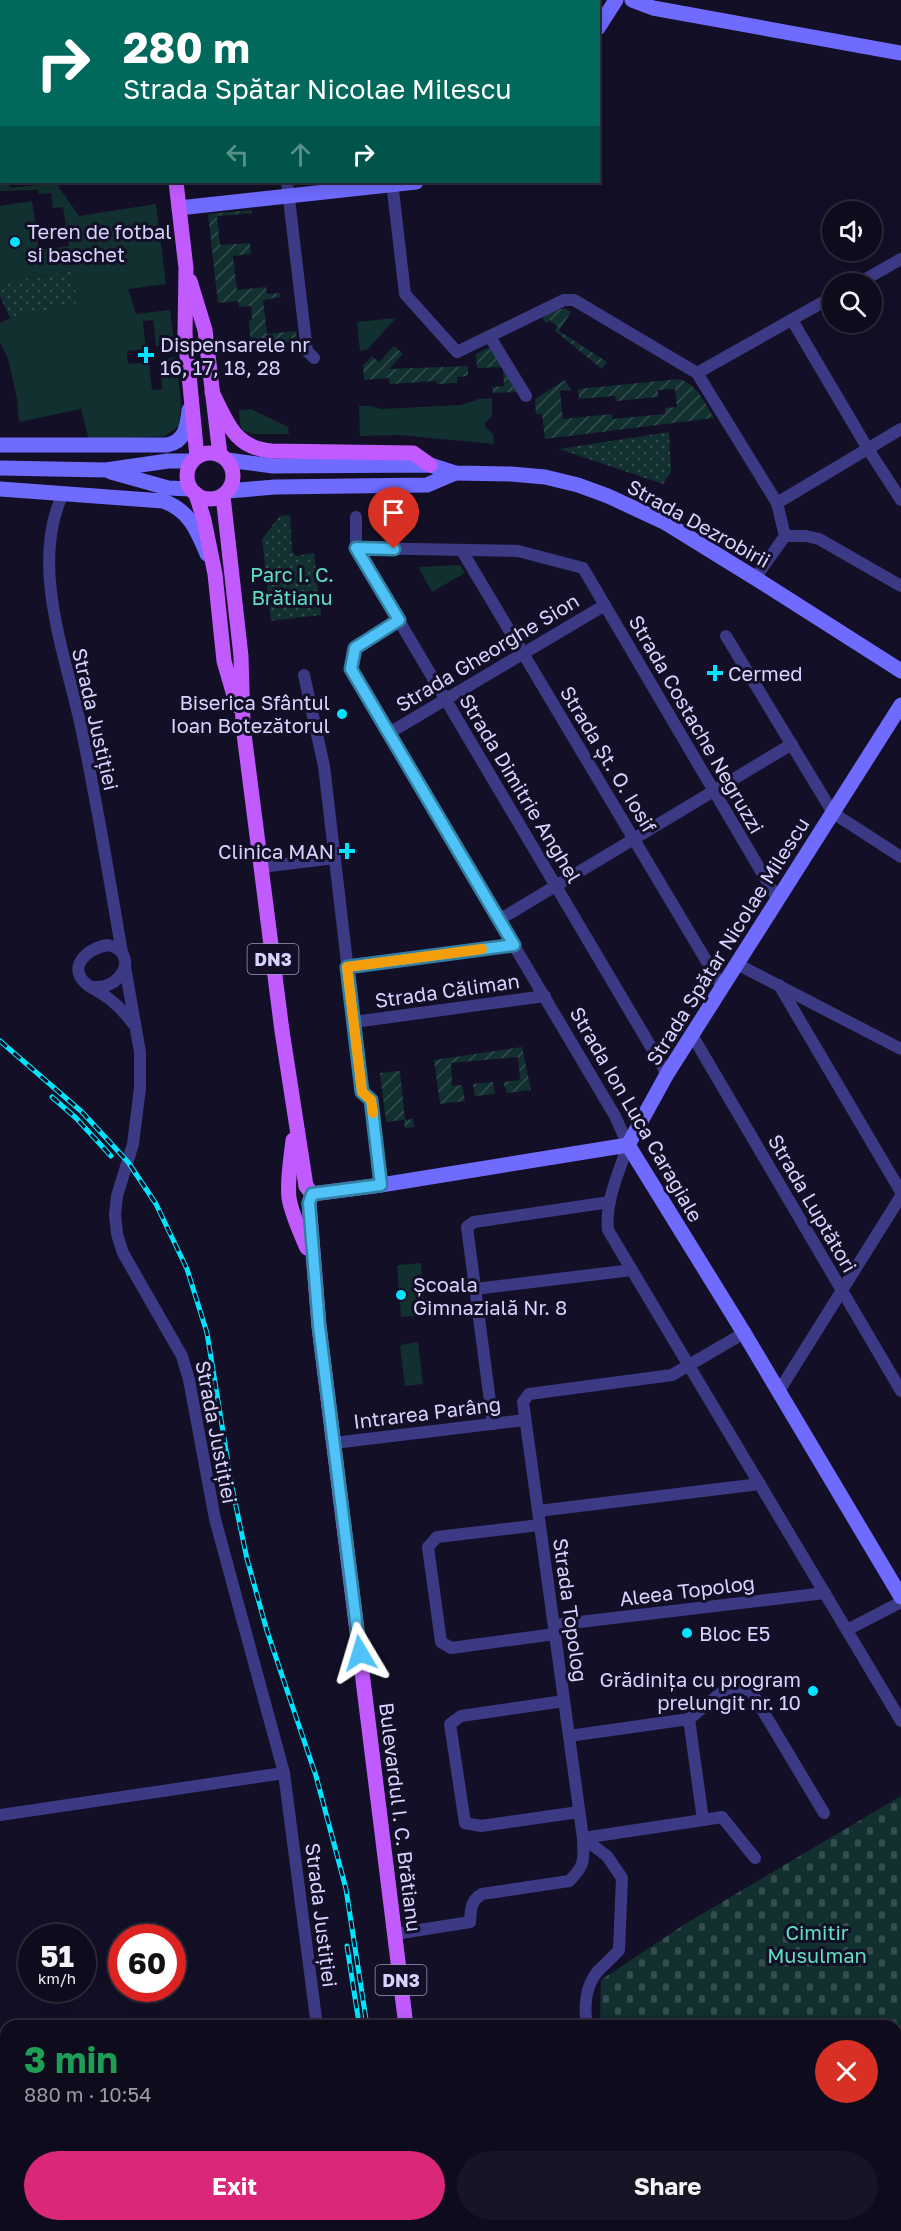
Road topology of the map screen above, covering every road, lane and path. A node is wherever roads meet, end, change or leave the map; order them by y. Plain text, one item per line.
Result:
1 (616, 0) edge
2 (632, 0) edge
3 (600, 25) edge
4 (901, 53) edge
5 (176, 183) edge
6 (392, 183) edge
7 (288, 189) edge
8 (179, 208) junction
9 (901, 259) edge
10 (186, 268) junction
11 (876, 273) edge
12 (822, 303) edge
13 (792, 320) junction
14 (490, 337) junction
15 (314, 358) dead end
16 (697, 373) junction
17 (212, 392) junction
18 (191, 395) junction
19 (526, 396) dead end
20 (901, 429) edge
21 (0, 445) edge
22 (128, 446) junction
23 (868, 449) junction
24 (224, 458) junction
25 (194, 459) junction
26 (168, 461) junction
27 (430, 465) junction
28 (0, 468) edge
29 (106, 470) junction
30 (455, 473) junction
31 (147, 482) junction
32 (0, 489) edge
33 (193, 492) junction
34 (225, 493) junction
35 (63, 494) junction
36 (89, 494) junction
37 (901, 500) edge
38 (777, 503) junction
39 (357, 517) dead end
40 (786, 536) junction
41 (356, 548) junction
42 (462, 550) junction
43 (215, 574) junction
44 (755, 578) junction
45 (901, 586) edge
46 (605, 605) junction
47 (399, 620) junction
48 (726, 636) dead end
49 (523, 653) junction
50 (901, 671) edge
51 (304, 675) dead end
52 (446, 699) junction
53 (901, 705) edge
54 (243, 726) junction
55 (388, 733) junction
56 (792, 744) junction
57 (714, 791) junction
58 (833, 813) junction
59 (634, 839) junction
60 (901, 857) edge
61 (334, 858) junction
62 (261, 867) junction
63 (556, 886) junction
64 (778, 900) junction
65 (500, 920) junction
66 (514, 945) junction
67 (122, 953) junction
68 (737, 964) junction
69 (125, 967) junction
70 (347, 967) junction
71 (89, 986) junction
72 (779, 986) junction
73 (722, 987) junction
74 (545, 996) junction
75 (354, 1022) junction
76 (135, 1027) junction
77 (692, 1035) junction
78 (901, 1049) edge
79 (285, 1050) junction
80 (667, 1074) junction
81 (293, 1140) junction
82 (628, 1145) junction
83 (381, 1185) junction
84 (901, 1194) edge
85 (305, 1195) junction
86 (610, 1202) junction
87 (307, 1248) junction
88 (632, 1270) junction
89 (475, 1289) junction
90 (841, 1290) junction
91 (319, 1326) junction
92 (744, 1333) junction
93 (689, 1364) junction
94 (779, 1391) junction
95 (901, 1391) edge
96 (525, 1420) junction
97 (493, 1424) junction
98 (334, 1443) junction
99 (760, 1484) junction
100 (538, 1510) junction
101 (540, 1525) junction
102 (899, 1586) edge
103 (825, 1593) junction
104 (901, 1602) edge
105 (554, 1630) junction
106 (847, 1630) junction
107 (441, 1642) joint
108 (564, 1701) junction
109 (689, 1719) junction
110 (901, 1721) edge
111 (569, 1736) junction
112 (284, 1773) junction
113 (579, 1812) junction
114 (824, 1813) dead end
115 (0, 1815) edge
116 (703, 1820) junction
117 (583, 1838) junction
118 (755, 1858) dead end
119 (395, 1934) junction
120 (316, 2020) edge
121 (405, 2020) edge
122 (586, 2020) edge

1 - 3 street
2 - 4 street
5 - 8 main road, DN3
6 - 7 street
6 - 14 street
7 - 8 street
7 - 15 street
8 - 10 main road, DN3
9 - 11 street
10 - 17 main road, DN3
10 - 18 main road, DN3
12 - 13 street
13 - 16 street
13 - 23 street
14 - 16 street
14 - 19 street
16 - 38 street
17 - 24 main road, DN3
17 - 27 main road
18 - 22 street
18 - 25 main road, DN3
20 - 23 street
21 - 22 street
22 - 26 street
23 - 37 street
23 - 38 street
24 - 25 main road
24 - 27 street, Strada Dezrobirii
24 - 34 main road, DN3
25 - 26 street
25 - 33 main road, DN3
26 - 29 street
27 - 30 street, Strada Dezrobirii
28 - 29 street
29 - 31 street
30 - 34 street, Strada Dezrobirii
30 - 44 street, Strada Dezrobirii
31 - 33 street
31 - 36 street
32 - 35 street
33 - 34 main road
33 - 43 main road, Bulevardul I. C. Brătianu / DN3
34 - 54 main road, Bulevardul I. C. Brătianu / DN3
35 - 36 street
35 - 67 street, Strada Justiției
36 - 43 street
38 - 40 street
39 - 41 street
40 - 44 street
40 - 45 street
41 - 42 street
41 - 47 street, Strada Dimitrie Anghel
42 - 46 street, Strada Costache Negruzzi
42 - 49 street, Strada Șt. O. Iosif
43 - 54 main road, Bulevardul I. C. Brătianu / DN3
44 - 50 street, Strada Dezrobirii
46 - 49 street, Strada Gheorghe Sion
46 - 57 street, Strada Costache Negruzzi
47 - 52 street, Strada Dimitrie Anghel
47 - 55 street, Strada Ion Luca Caragiale
48 - 56 street
49 - 52 street, Strada Gheorghe Sion
49 - 59 street, Strada Șt. O. Iosif
51 - 61 street
52 - 55 street, Strada Gheorghe Sion
52 - 63 street, Strada Dimitrie Anghel
53 - 58 street, Strada Spătar Nicolae Milescu
54 - 62 main road, Bulevardul I. C. Brătianu / DN3
55 - 65 street, Strada Ion Luca Caragiale
56 - 57 street
56 - 58 street
57 - 59 street
57 - 64 street, Strada Costache Negruzzi
58 - 60 street
58 - 64 street, Strada Spătar Nicolae Milescu
59 - 63 street
59 - 73 street, Strada Șt. O. Iosif
61 - 62 street
61 - 70 street
62 - 79 main road, Bulevardul I. C. Brătianu / DN3
63 - 65 street
63 - 80 street, Strada Dimitrie Anghel
64 - 68 street, Strada Spătar Nicolae Milescu
65 - 66 street, Strada Ion Luca Caragiale
66 - 70 street
66 - 74 street, Strada Ion Luca Caragiale
67 - 69 street
67 - 71 street
68 - 72 street
68 - 73 street, Strada Spătar Nicolae Milescu
69 - 71 street
69 - 76 street, Strada Justiției
70 - 75 street
71 - 76 street
72 - 78 street
72 - 84 street
73 - 77 street, Strada Spătar Nicolae Milescu
74 - 75 street, Strada Căliman
74 - 82 street, Strada Ion Luca Caragiale
75 - 83 street
76 - 112 street, Strada Justiției
77 - 80 street, Strada Spătar Nicolae Milescu
77 - 90 street, Strada Luptători
79 - 81 main road, Bulevardul I. C. Brătianu / DN3
79 - 85 main road, Bulevardul I. C. Brătianu / DN3
80 - 82 street, Strada Spătar Nicolae Milescu
81 - 85 main road, Bulevardul I. C. Brătianu / DN3
81 - 87 main road
82 - 83 street
82 - 86 street
82 - 92 street, Strada Ion Luca Caragiale
83 - 85 street
84 - 90 street
85 - 87 main road, Bulevardul I. C. Brătianu / DN3
85 - 91 main road, Bulevardul I. C. Brătianu / DN3
86 - 88 street
86 - 89 street
87 - 91 main road, Bulevardul I. C. Brătianu / DN3
88 - 89 street
88 - 93 street
89 - 97 street
90 - 94 street
90 - 95 street, Strada Luptători
91 - 98 main road, Bulevardul I. C. Brătianu / DN3
92 - 93 street
92 - 94 street, Strada Ion Luca Caragiale
93 - 96 street, Strada Topolog
93 - 99 street
94 - 102 street, Strada Ion Luca Caragiale
96 - 97 street, Intrarea Parâng
96 - 100 street, Strada Topolog
97 - 98 street, Intrarea Parâng
98 - 119 main road, Bulevardul I. C. Brătianu / DN3
99 - 100 street
99 - 103 street
100 - 101 street, Strada Topolog
101 - 105 street, Strada Topolog
101 - 107 street, Strada Topolog
103 - 105 street, Aleea Topolog
103 - 106 street
104 - 106 street
105 - 107 street, Aleea Topolog
105 - 108 street, Strada Topolog
106 - 110 street
108 - 111 street, Strada Topolog
108 - 113 street, Strada Topolog
109 - 111 street
109 - 114 street
109 - 116 street
111 - 113 street, Strada Topolog
112 - 115 street
112 - 120 street, Strada Justiției
113 - 117 street, Strada Topolog
116 - 117 street
116 - 118 street
117 - 119 street, Strada Topolog
117 - 122 street
119 - 121 main road, Bulevardul I. C. Brătianu / DN3

